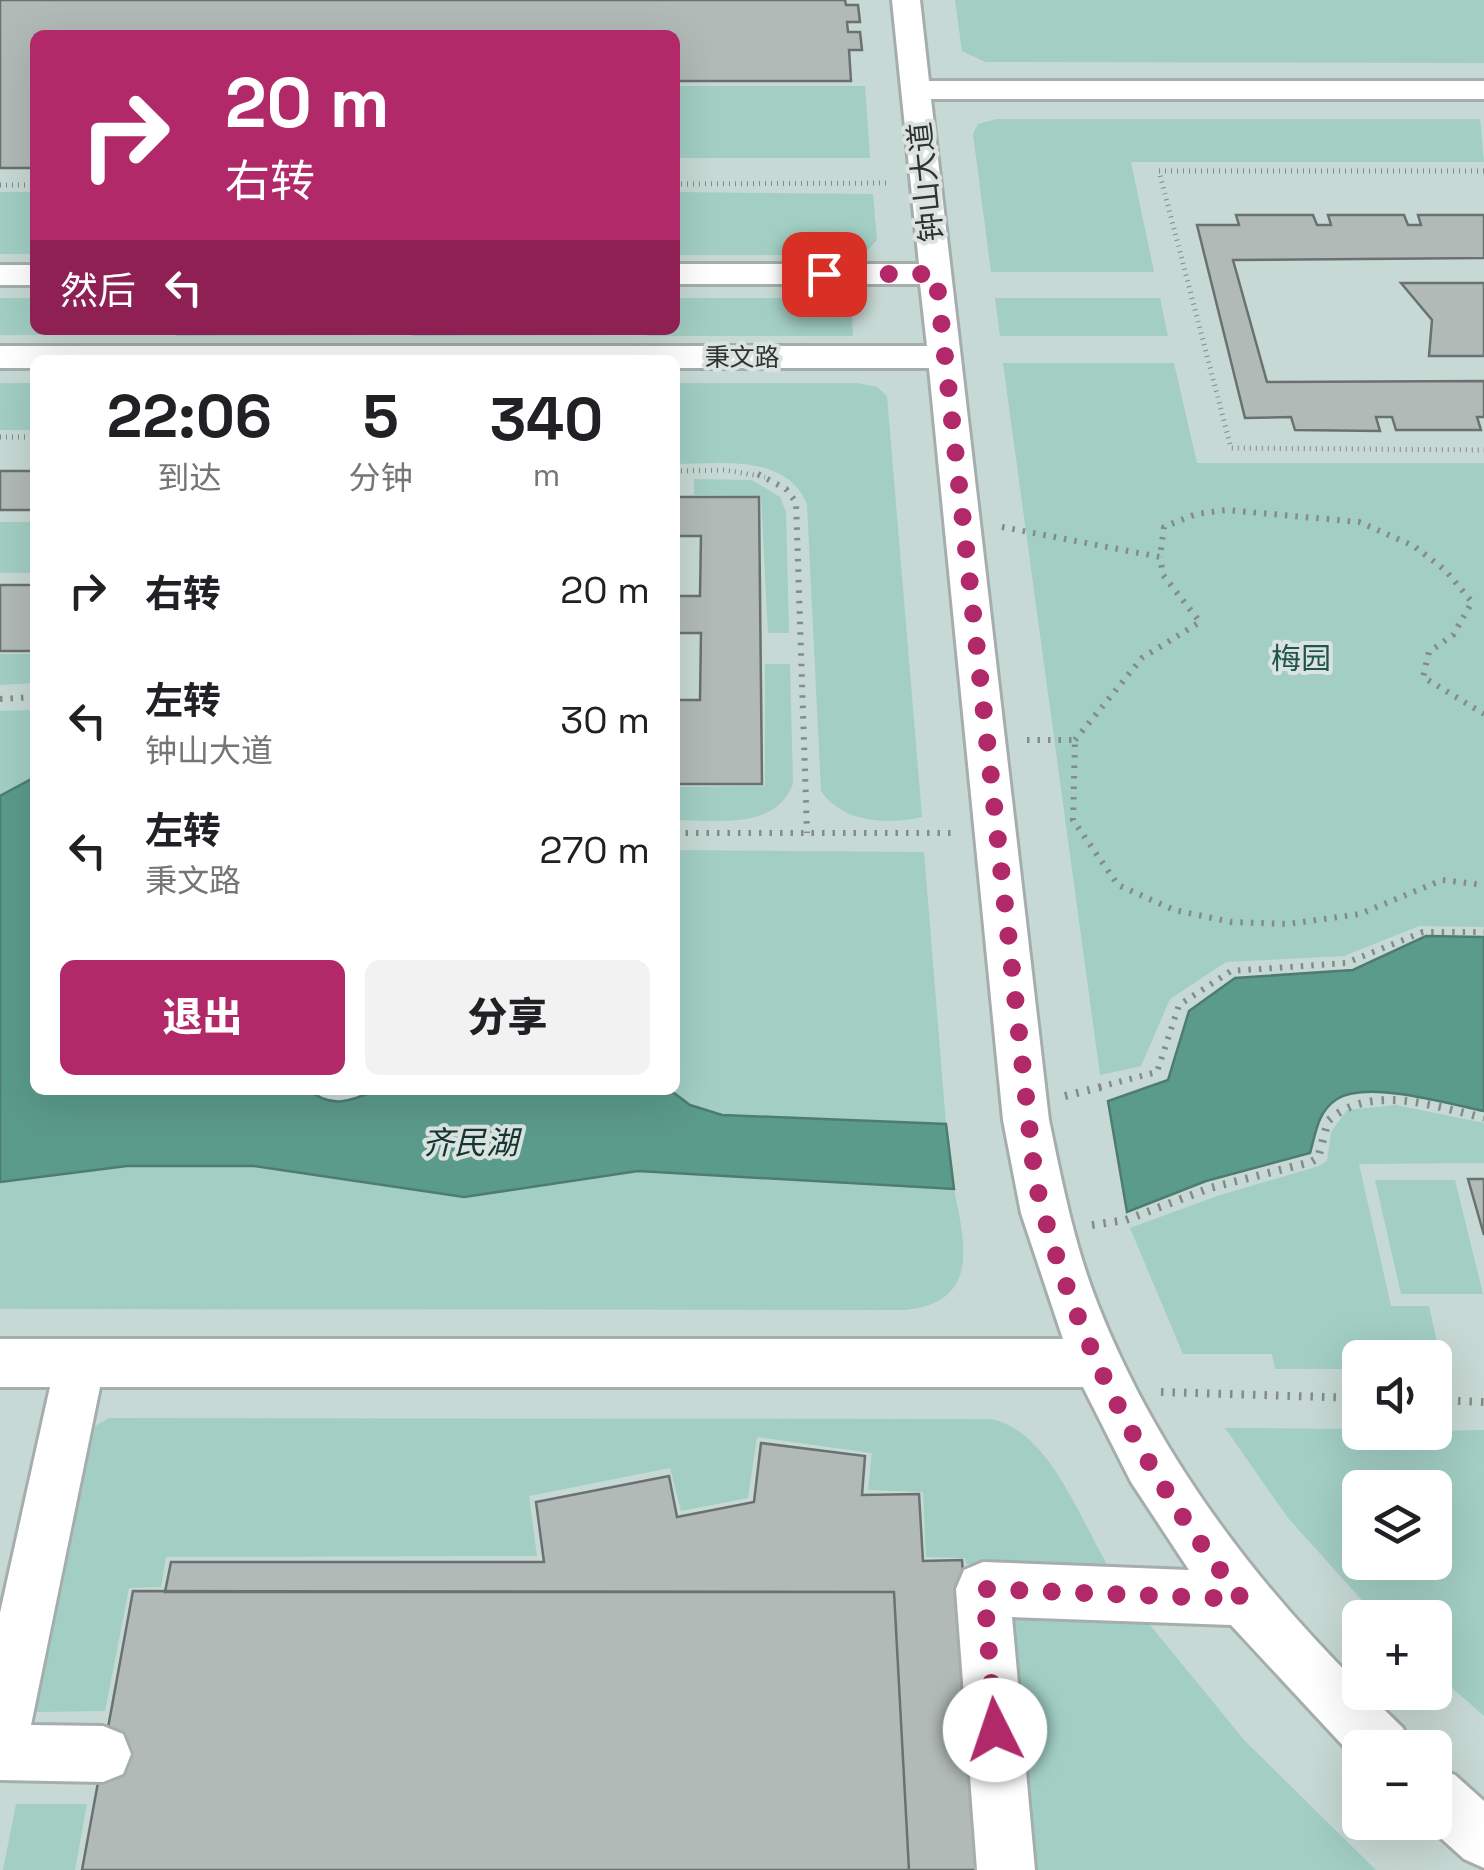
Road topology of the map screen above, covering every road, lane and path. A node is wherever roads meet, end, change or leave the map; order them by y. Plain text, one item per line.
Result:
1 (906, 0) edge
2 (916, 90) junction
3 (1484, 90) edge
4 (1484, 170) edge
5 (927, 183) junction
6 (680, 184) edge
7 (0, 185) edge
8 (30, 185) edge
9 (680, 274) edge
10 (936, 274) junction
11 (0, 275) edge
12 (30, 275) edge
13 (0, 357) edge
14 (30, 357) edge
15 (680, 357) edge
16 (944, 357) junction
17 (0, 436) edge
18 (30, 437) edge
19 (1484, 450) edge
20 (680, 471) edge
21 (962, 519) junction
22 (1160, 557) junction
23 (30, 697) edge
24 (0, 699) edge
25 (1484, 714) edge
26 (1075, 740) junction
27 (985, 741) junction
28 (995, 832) junction
29 (807, 833) junction
30 (680, 834) edge
31 (1484, 885) edge
32 (1484, 932) edge
33 (1024, 1103) junction
34 (1484, 1118) edge
35 (1046, 1228) junction
36 (0, 1363) edge
37 (80, 1363) junction
38 (1101, 1377) junction
39 (1342, 1397) edge
40 (1452, 1401) edge
41 (1484, 1402) edge
42 (1242, 1599) junction
43 (1364, 1730) edge
44 (0, 1739) edge
45 (0, 1752) edge
46 (103, 1754) dead end
47 (1452, 1810) edge
48 (1484, 1838) edge
49 (1006, 1870) edge

1 - 2 street
2 - 3 street, 钟山大道
2 - 5 street, 钟山大道
4 - 19 path
5 - 6 path
5 - 10 street, 钟山大道
7 - 8 path
9 - 10 street
10 - 16 street, 钟山大道
11 - 12 street
13 - 14 street, 秉文路
15 - 16 street, 秉文路
16 - 21 street, 钟山大道
17 - 18 path
20 - 29 path
21 - 22 path
21 - 27 street, 钟山大道
22 - 25 path
22 - 26 path
23 - 24 path
26 - 27 path
26 - 31 path
27 - 28 street, 钟山大道
28 - 29 path
28 - 33 street, 钟山大道
29 - 30 path
32 - 33 path
33 - 35 street, 钟山大道
34 - 35 path
35 - 38 street, 钟山大道
36 - 37 street
37 - 38 street
37 - 44 street
38 - 39 path
38 - 42 street, 钟山大道
40 - 41 path
42 - 43 street, 钟山大道
42 - 49 street
45 - 46 street
47 - 48 street

